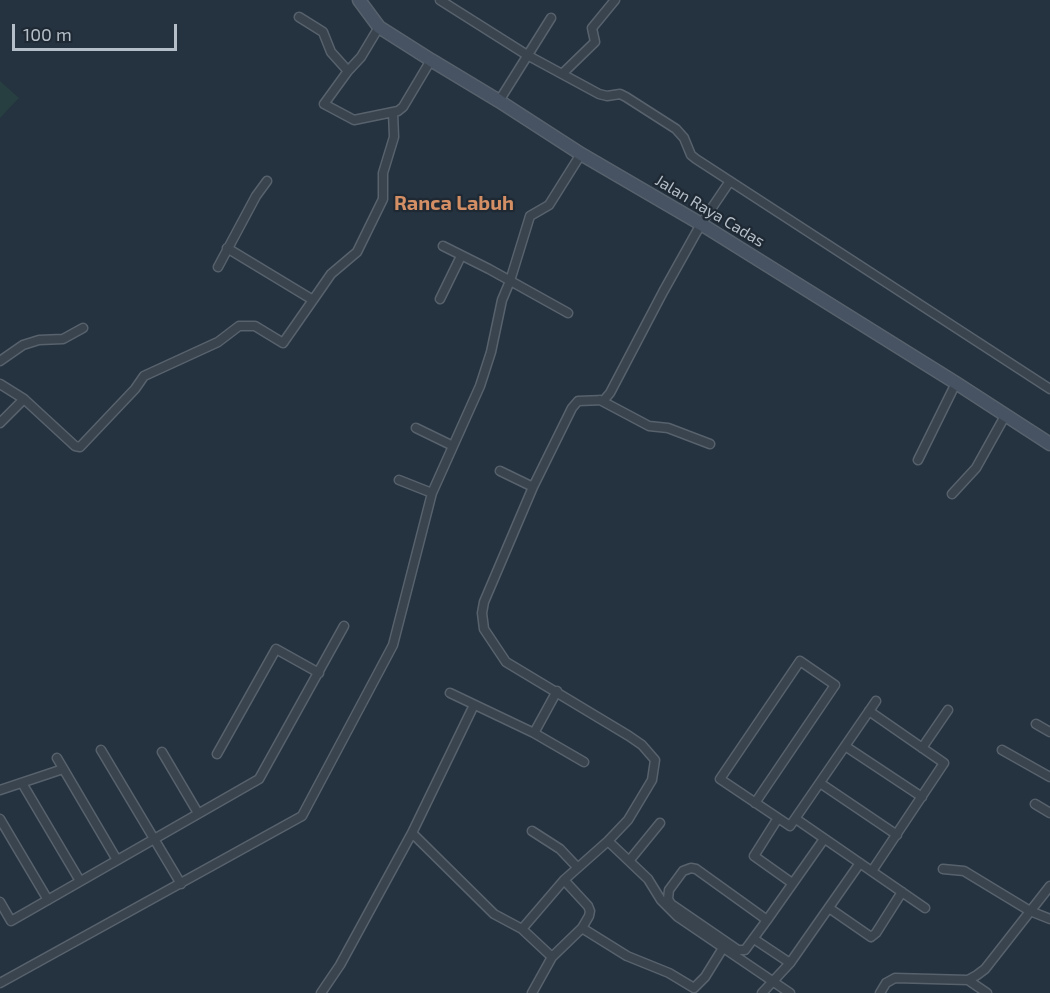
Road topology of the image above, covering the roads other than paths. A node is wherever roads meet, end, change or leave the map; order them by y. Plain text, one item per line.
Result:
1 (359, 0) edge
2 (440, 0) edge
3 (615, 0) edge
4 (299, 17) dead end
5 (551, 18) dead end
6 (379, 27) junction
7 (527, 55) junction
8 (431, 60) junction
9 (348, 70) junction
10 (562, 74) junction
11 (499, 101) junction
12 (393, 112) junction
13 (581, 154) junction
14 (267, 181) dead end
15 (730, 181) junction
16 (701, 224) junction
17 (443, 246) dead end
18 (227, 248) junction
19 (461, 256) junction
20 (218, 267) dead end
21 (510, 280) junction
22 (440, 299) dead end
23 (313, 300) junction
24 (568, 313) dead end
25 (82, 328) dead end
26 (0, 361) edge
27 (956, 383) junction
28 (0, 384) edge
29 (1050, 389) edge
30 (24, 399) junction
31 (600, 400) junction
32 (1005, 416) junction
33 (0, 423) edge
34 (416, 428) dead end
35 (710, 444) dead end
36 (1050, 444) edge
37 (453, 446) junction
38 (918, 460) dead end
39 (500, 471) dead end
40 (399, 480) dead end
41 (533, 487) junction
42 (432, 493) junction
43 (952, 494) dead end
44 (344, 626) dead end
45 (319, 673) junction
46 (557, 691) junction
47 (450, 693) dead end
48 (876, 701) dead end
49 (474, 705) junction
50 (869, 711) junction
51 (948, 711) dead end
52 (1036, 724) dead end
53 (1050, 732) edge
54 (534, 734) junction
55 (845, 746) junction
56 (922, 748) junction
57 (101, 750) dead end
58 (1002, 750) dead end
59 (162, 752) dead end
60 (217, 754) dead end
61 (57, 758) dead end
62 (584, 762) dead end
63 (63, 770) junction
64 (1050, 777) edge
65 (22, 783) junction
66 (820, 783) junction
67 (0, 790) edge
68 (922, 797) junction
69 (755, 803) junction
70 (1035, 804) dead end
71 (198, 813) junction
72 (1050, 813) edge
73 (778, 818) junction
74 (0, 819) edge
75 (796, 819) junction
76 (660, 823) dead end
77 (532, 831) dead end
78 (412, 833) junction
79 (897, 835) junction
80 (153, 838) junction
81 (824, 839) junction
82 (608, 841) junction
83 (117, 860) junction
84 (629, 861) junction
85 (860, 863) junction
86 (577, 867) junction
87 (943, 868) dead end
88 (872, 871) junction
89 (564, 880) junction
90 (80, 881) junction
91 (792, 883) junction
92 (181, 884) junction
93 (1050, 886) edge
94 (902, 892) junction
95 (48, 900) junction
96 (0, 902) edge
97 (829, 908) junction
98 (925, 908) dead end
99 (1030, 911) junction
100 (1050, 919) edge
101 (766, 920) junction
102 (582, 928) junction
103 (522, 929) junction
104 (754, 939) junction
105 (723, 948) junction
106 (552, 957) junction
107 (790, 963) junction
108 (968, 980) junction
109 (772, 982) junction
110 (0, 983) edge
111 (692, 990) edge
112 (321, 993) edge
113 (532, 993) edge
114 (762, 993) edge
115 (790, 993) edge
116 (880, 993) edge
117 (987, 993) edge

1 - 6 street, Jalan Raya Cadas
2 - 7 street
3 - 10 street
4 - 9 street
5 - 7 street
6 - 8 street, Jalan Raya Cadas
6 - 9 street
7 - 10 street
7 - 11 street
8 - 11 street, Jalan Raya Cadas
8 - 12 street
9 - 12 street
10 - 15 street
11 - 13 street, Jalan Raya Cadas
12 - 23 street
13 - 16 street, Jalan Raya Cadas
13 - 21 street
14 - 18 street
15 - 16 street
15 - 29 street
16 - 27 street, Jalan Raya Cadas
16 - 31 street
17 - 19 street
18 - 20 street
18 - 23 street
19 - 21 street
19 - 22 street
21 - 24 street
21 - 37 street
23 - 30 street
25 - 26 street
27 - 32 street, Jalan Raya Cadas
27 - 38 street
28 - 30 street
30 - 33 street
31 - 35 street
31 - 41 street
32 - 36 street, Jalan Raya Cadas
32 - 43 street
34 - 37 street
37 - 42 street
39 - 41 street
40 - 42 street
41 - 46 street
42 - 92 street
44 - 45 street
45 - 60 street
45 - 71 street
46 - 54 street
46 - 82 street
47 - 49 street
48 - 50 street
49 - 54 street
49 - 78 street
50 - 55 street
50 - 56 street
51 - 56 street
52 - 53 street
54 - 62 street
55 - 66 street
55 - 68 street
56 - 68 street
57 - 80 street
58 - 64 street
59 - 71 street
61 - 63 street
63 - 65 street
63 - 83 street
65 - 67 street
65 - 90 street
66 - 75 street
66 - 79 street
68 - 79 street
69 - 69 street
69 - 73 street
70 - 72 street
71 - 80 street
73 - 75 street
73 - 91 street
74 - 95 street
75 - 81 street
76 - 84 street
77 - 86 street
78 - 103 street
78 - 112 street
79 - 88 street
80 - 83 street
80 - 92 street
81 - 85 street
81 - 91 street
82 - 84 street
82 - 86 street
83 - 90 street
84 - 105 street
85 - 88 street
85 - 97 street
86 - 89 street
87 - 99 street
88 - 94 street
89 - 102 street
89 - 103 street
90 - 95 street
91 - 101 street
92 - 110 street
93 - 99 street
94 - 97 street
94 - 98 street
95 - 96 street
97 - 107 street
99 - 100 street
99 - 108 street
101 - 104 street
101 - 104 street
102 - 106 street
102 - 111 street
103 - 106 street
104 - 107 street
105 - 109 street
105 - 111 street
106 - 113 street
107 - 109 street
108 - 116 street
108 - 117 street
109 - 114 street
109 - 115 street

